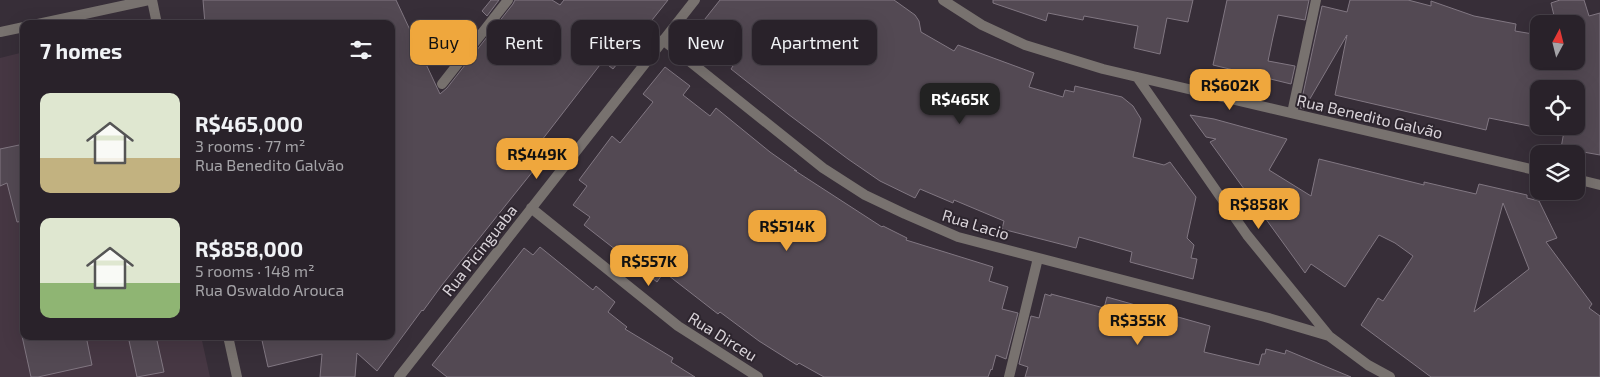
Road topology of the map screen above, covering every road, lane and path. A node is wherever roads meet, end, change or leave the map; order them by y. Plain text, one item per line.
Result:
1 (151, 0) edge
2 (508, 0) edge
3 (695, 0) edge
4 (943, 0) edge
5 (1316, 0) edge
6 (57, 20) edge
7 (156, 20) edge
8 (20, 28) edge
9 (0, 32) edge
10 (663, 40) junction
11 (1137, 77) junction
12 (442, 84) dead end
13 (1292, 113) junction
14 (1530, 168) edge
15 (1585, 181) edge
16 (1600, 185) edge
17 (531, 208) junction
18 (1038, 258) junction
19 (1329, 336) junction
20 (229, 340) edge
21 (237, 377) edge
22 (399, 377) edge
23 (758, 377) edge
24 (1008, 377) edge
25 (1390, 377) edge

1 - 6 street
1 - 7 street
2 - 12 street
3 - 10 street, Rua Picinguaba
4 - 11 street, Rua Benedito Galvão
5 - 13 street
8 - 9 street
10 - 17 street, Rua Picinguaba
10 - 18 street, Rua Lacio
11 - 13 street, Rua Benedito Galvão
11 - 19 street
13 - 14 street, Rua Benedito Galvão
15 - 16 street
17 - 22 street, Rua Picinguaba
17 - 23 street, Rua Dirceu
18 - 19 street, Rua Lacio
18 - 24 street
19 - 25 street
20 - 21 street

